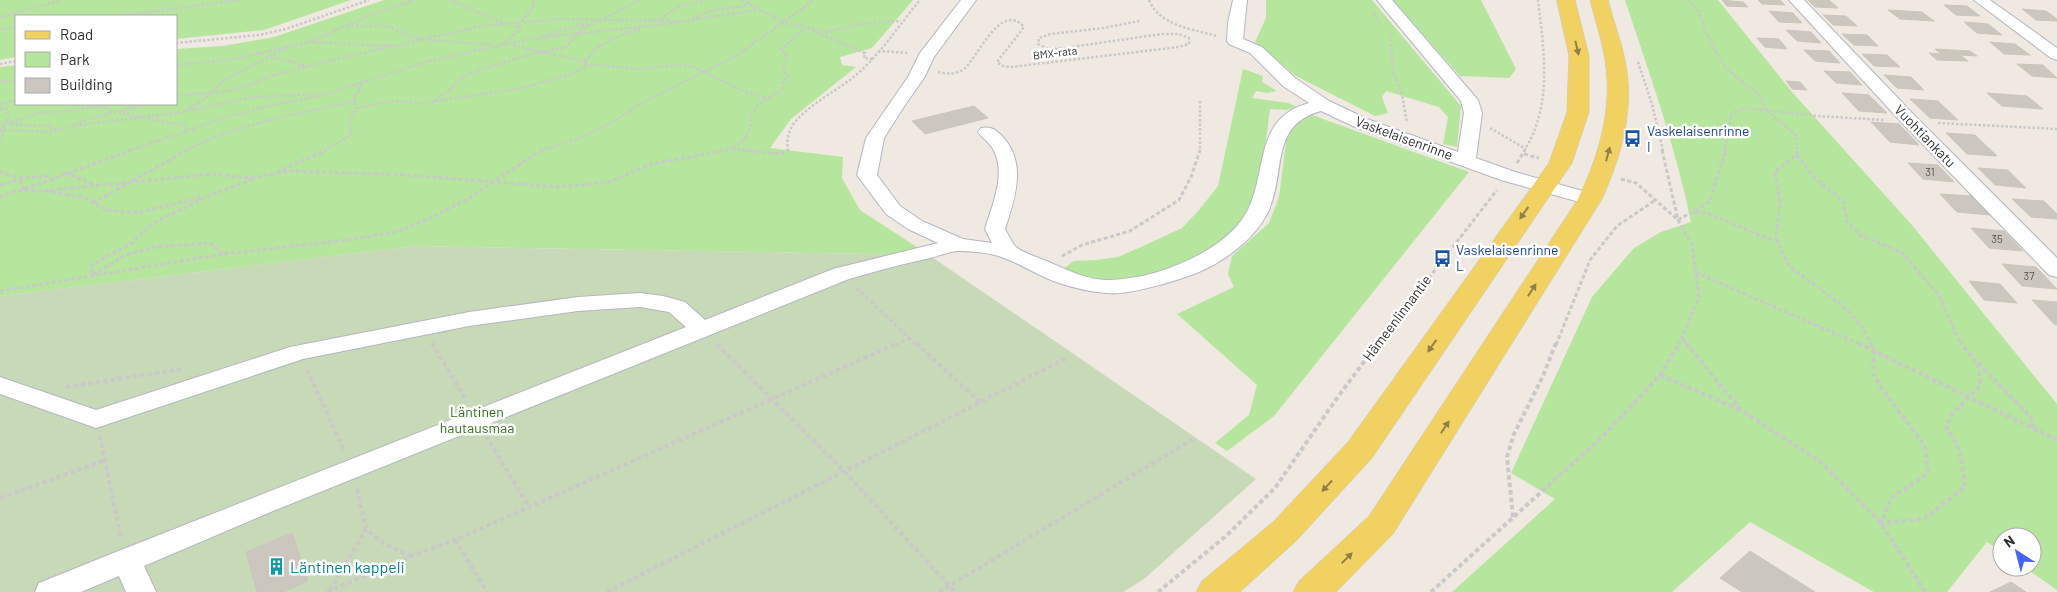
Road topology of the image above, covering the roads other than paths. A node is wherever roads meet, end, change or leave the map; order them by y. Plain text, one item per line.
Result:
1 (969, 0) edge
2 (1240, 0) edge
3 (1566, 0) edge
4 (1599, 0) edge
5 (1796, 0) edge
6 (1981, 0) edge
7 (1378, 6) edge
8 (2057, 55) edge
9 (1323, 105) junction
10 (988, 132) dead end
11 (1466, 160) junction
12 (1543, 187) junction
13 (1590, 199) junction
14 (958, 245) junction
15 (1006, 251) junction
16 (2057, 270) edge
17 (701, 328) junction
18 (0, 385) edge
19 (126, 560) junction
20 (50, 592) edge
21 (141, 592) edge
22 (1215, 592) edge
23 (1312, 592) edge

1 - 14 street
2 - 9 street, Vaskelaisenrinne
3 -> 12 main road
13 -> 4 main road
5 - 16 street, Vuohtiankatu
6 - 8 street
7 - 11 street
9 - 11 street, Vaskelaisenrinne
9 - 15 street
10 - 15 street
11 - 12 street, Vaskelaisenrinne
12 - 13 street, Vaskelaisenrinne
12 -> 22 main road
23 -> 13 main road
14 - 15 street
14 - 17 street
17 - 18 street
17 - 19 street
19 - 20 street
19 - 21 street

